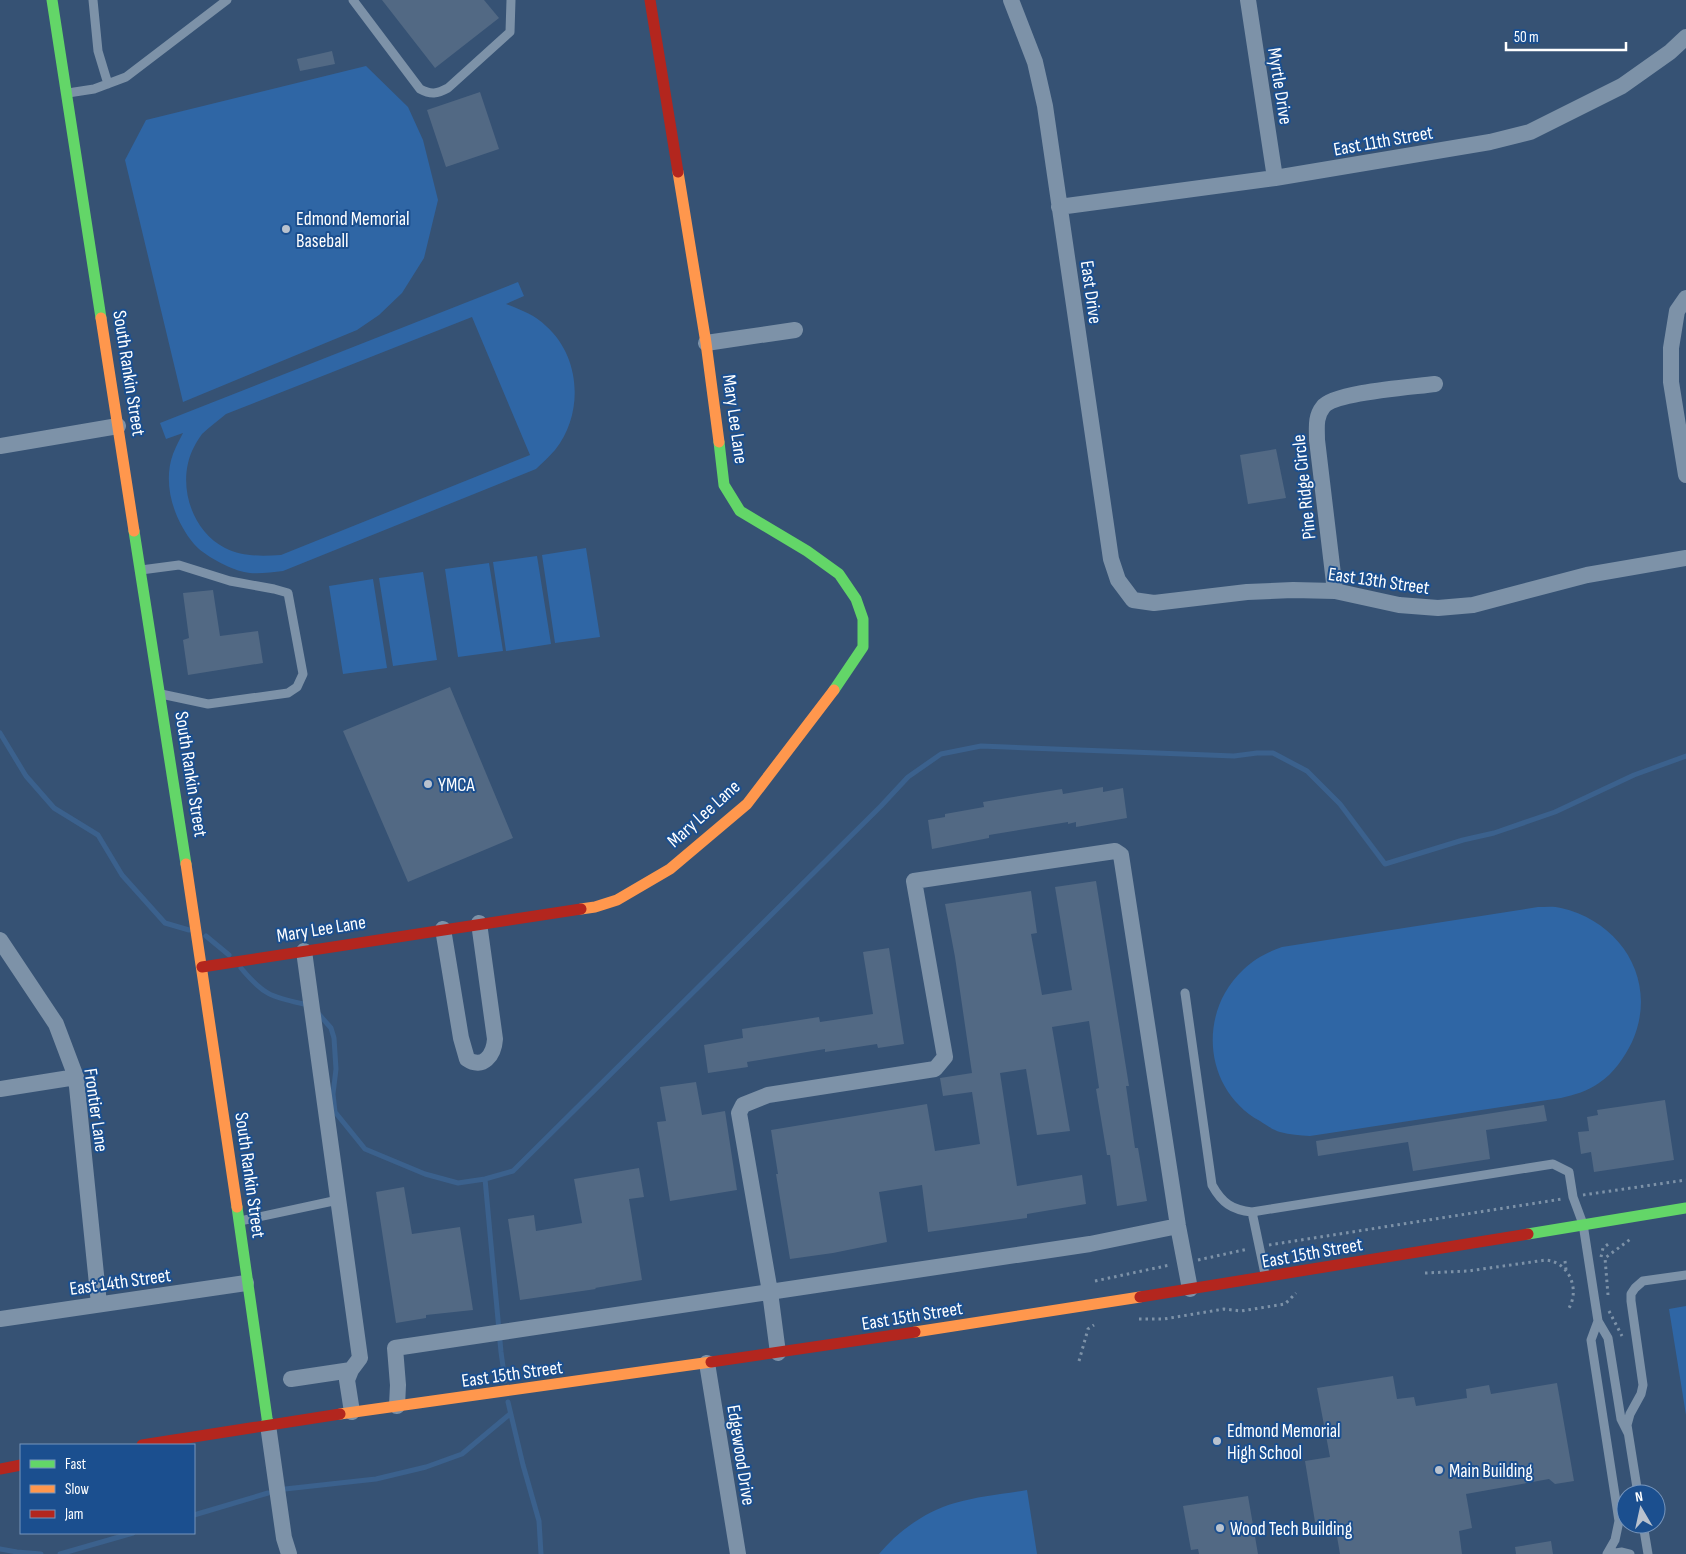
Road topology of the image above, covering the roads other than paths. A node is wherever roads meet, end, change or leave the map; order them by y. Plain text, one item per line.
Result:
1 (52, 0) edge
2 (93, 0) edge
3 (228, 0) edge
4 (353, 0) edge
5 (511, 0) edge
6 (650, 0) edge
7 (1010, 0) edge
8 (1248, 0) edge
9 (1686, 37) edge
10 (108, 84) junction
11 (67, 93) junction
12 (1275, 178) junction
13 (1059, 207) junction
14 (1686, 298) edge
15 (794, 330) dead end
16 (706, 343) junction
17 (1435, 384) dead end
18 (118, 426) junction
19 (0, 446) edge
20 (1686, 475) edge
21 (1686, 558) edge
22 (141, 570) junction
23 (1335, 591) junction
24 (1126, 592) joint
25 (160, 694) junction
26 (479, 923) junction
27 (443, 928) junction
28 (0, 940) edge
29 (304, 951) junction
30 (202, 967) junction
31 (1185, 992) dead end
32 (76, 1077) junction
33 (0, 1089) edge
34 (338, 1200) junction
35 (1686, 1208) edge
36 (1252, 1212) junction
37 (238, 1221) junction
38 (1583, 1224) junction
39 (1178, 1226) junction
40 (1686, 1275) edge
41 (1266, 1277) junction
42 (246, 1283) junction
43 (1190, 1289) junction
44 (770, 1292) junction
45 (99, 1304) junction
46 (0, 1319) edge
47 (1598, 1321) junction
48 (778, 1353) junction
49 (707, 1363) junction
50 (351, 1370) junction
51 (291, 1379) dead end
52 (397, 1406) junction
53 (352, 1412) junction
54 (268, 1425) junction
55 (1628, 1433) junction
56 (148, 1444) edge
57 (20, 1465) edge
58 (0, 1469) edge
59 (1636, 1484) edge
60 (1645, 1534) edge
61 (288, 1554) edge
62 (738, 1554) edge
63 (1608, 1554) edge
64 (1630, 1554) edge
65 (1648, 1554) edge

1 - 11 street, South Rankin Street
2 - 10 lane
3 - 10 lane
4 - 5 lane
6 - 16 street, Mary Lee Lane
7 - 13 street, East Drive
8 - 12 street, Myrtle Drive
9 - 12 street, East 11th Street
10 - 11 lane
11 - 18 street, South Rankin Street
12 - 13 street, East 11th Street
13 - 24 street, East Drive
14 - 20 street
15 - 16 street
16 - 26 street, Mary Lee Lane
17 - 23 street, Pine Ridge Circle
18 - 19 street
18 - 22 street, South Rankin Street
21 - 23 street, East 13th Street
22 - 25 street, South Rankin Street
22 - 25 lane
23 - 24 street, East 13th Street
25 - 30 street, South Rankin Street
26 - 27 street, Mary Lee Lane
26 - 27 street
27 - 29 street, Mary Lee Lane
28 - 32 street, Frontier Lane
29 - 30 street, Mary Lee Lane
29 - 34 street
30 - 37 street, South Rankin Street
31 - 36 lane
32 - 33 street
32 - 45 street, Frontier Lane
34 - 37 lane
34 - 50 street
35 - 38 street, East 15th Street
36 - 38 lane
36 - 41 lane
37 - 42 street, South Rankin Street
38 - 41 street, East 15th Street
38 - 47 lane
39 - 43 street
39 - 44 street
39 - 44 street
40 - 55 lane
41 - 43 street, East 15th Street
42 - 45 street, East 14th Street
42 - 54 street, South Rankin Street
43 - 48 street, East 15th Street
44 - 48 street
44 - 52 street
45 - 46 street, East 14th Street
47 - 55 lane
47 - 63 lane
48 - 49 street, East 15th Street
49 - 52 street, East 15th Street
49 - 62 street, Edgewood Drive
50 - 51 street
50 - 53 street
52 - 53 street, East 15th Street
53 - 54 street, East 15th Street
54 - 56 street, East 15th Street
54 - 61 street, South Rankin Street
55 - 59 lane
57 - 58 street
60 - 65 lane
63 - 64 lane

